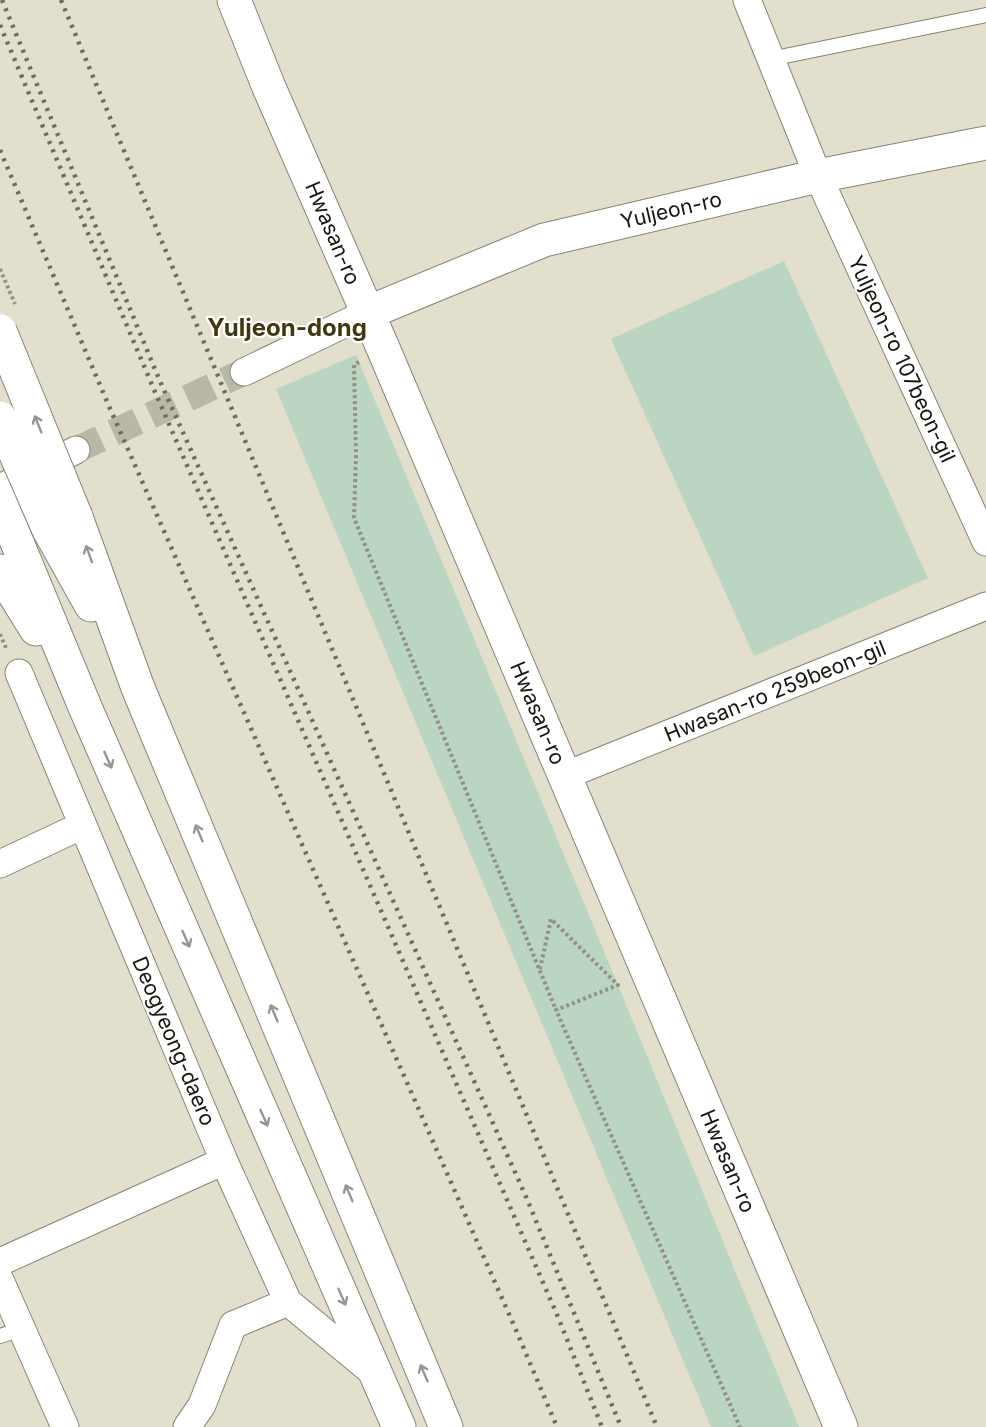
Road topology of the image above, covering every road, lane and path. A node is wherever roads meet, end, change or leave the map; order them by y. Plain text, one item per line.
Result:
1 (211, 0) edge
2 (234, 0) edge
3 (258, 0) edge
4 (747, 0) edge
5 (986, 15) edge
6 (770, 59) junction
7 (268, 85) junction
8 (986, 142) edge
9 (818, 176) junction
10 (367, 313) junction
11 (0, 331) edge
12 (383, 348) junction
13 (244, 372) tunnel mouth
14 (0, 418) edge
15 (76, 450) tunnel mouth
16 (0, 488) edge
17 (0, 501) edge
18 (62, 524) junction
19 (986, 542) edge
20 (0, 571) edge
21 (986, 606) edge
22 (19, 673) dead end
23 (85, 707) junction
24 (564, 776) junction
25 (83, 825) junction
26 (0, 864) edge
27 (540, 971) junction
28 (556, 1010) junction
29 (224, 1161) junction
30 (0, 1262) edge
31 (0, 1280) edge
32 (288, 1302) junction
33 (11, 1332) edge
34 (376, 1374) junction
35 (65, 1427) edge
36 (186, 1427) edge
37 (399, 1427) edge
38 (446, 1427) edge
39 (740, 1427) edge
40 (841, 1427) edge

1 - 7 street
2 - 7 street, Hwasan-ro
3 - 7 street
4 - 6 street, Yuljeon-ro 107beon-gil
5 - 6 lane
6 - 9 street, Yuljeon-ro 107beon-gil
7 - 10 street, Hwasan-ro
8 - 9 street, Yuljeon-ro
9 - 10 street, Yuljeon-ro
9 - 19 street, Yuljeon-ro 107beon-gil
10 - 12 street, Hwasan-ro
10 - 13 street
18 -> 11 street, bridge
12 - 24 street, Hwasan-ro
12 - 27 path
14 - 18 street, bridge
15 - 16 street
17 - 23 street
38 -> 18 street
20 - 23 street
21 - 24 street, Hwasan-ro 259beon-gil
22 - 25 street, Deogyeong-daero
23 -> 34 street
24 - 40 street, Hwasan-ro
25 - 26 street
25 - 29 street, Deogyeong-daero
27 - 28 path
27 - 28 path
28 - 39 path
29 - 30 street
29 - 32 street, Deogyeong-daero
31 - 33 street
32 - 34 street, Deogyeong-daero
32 - 36 street
33 - 35 street
34 - 37 street

